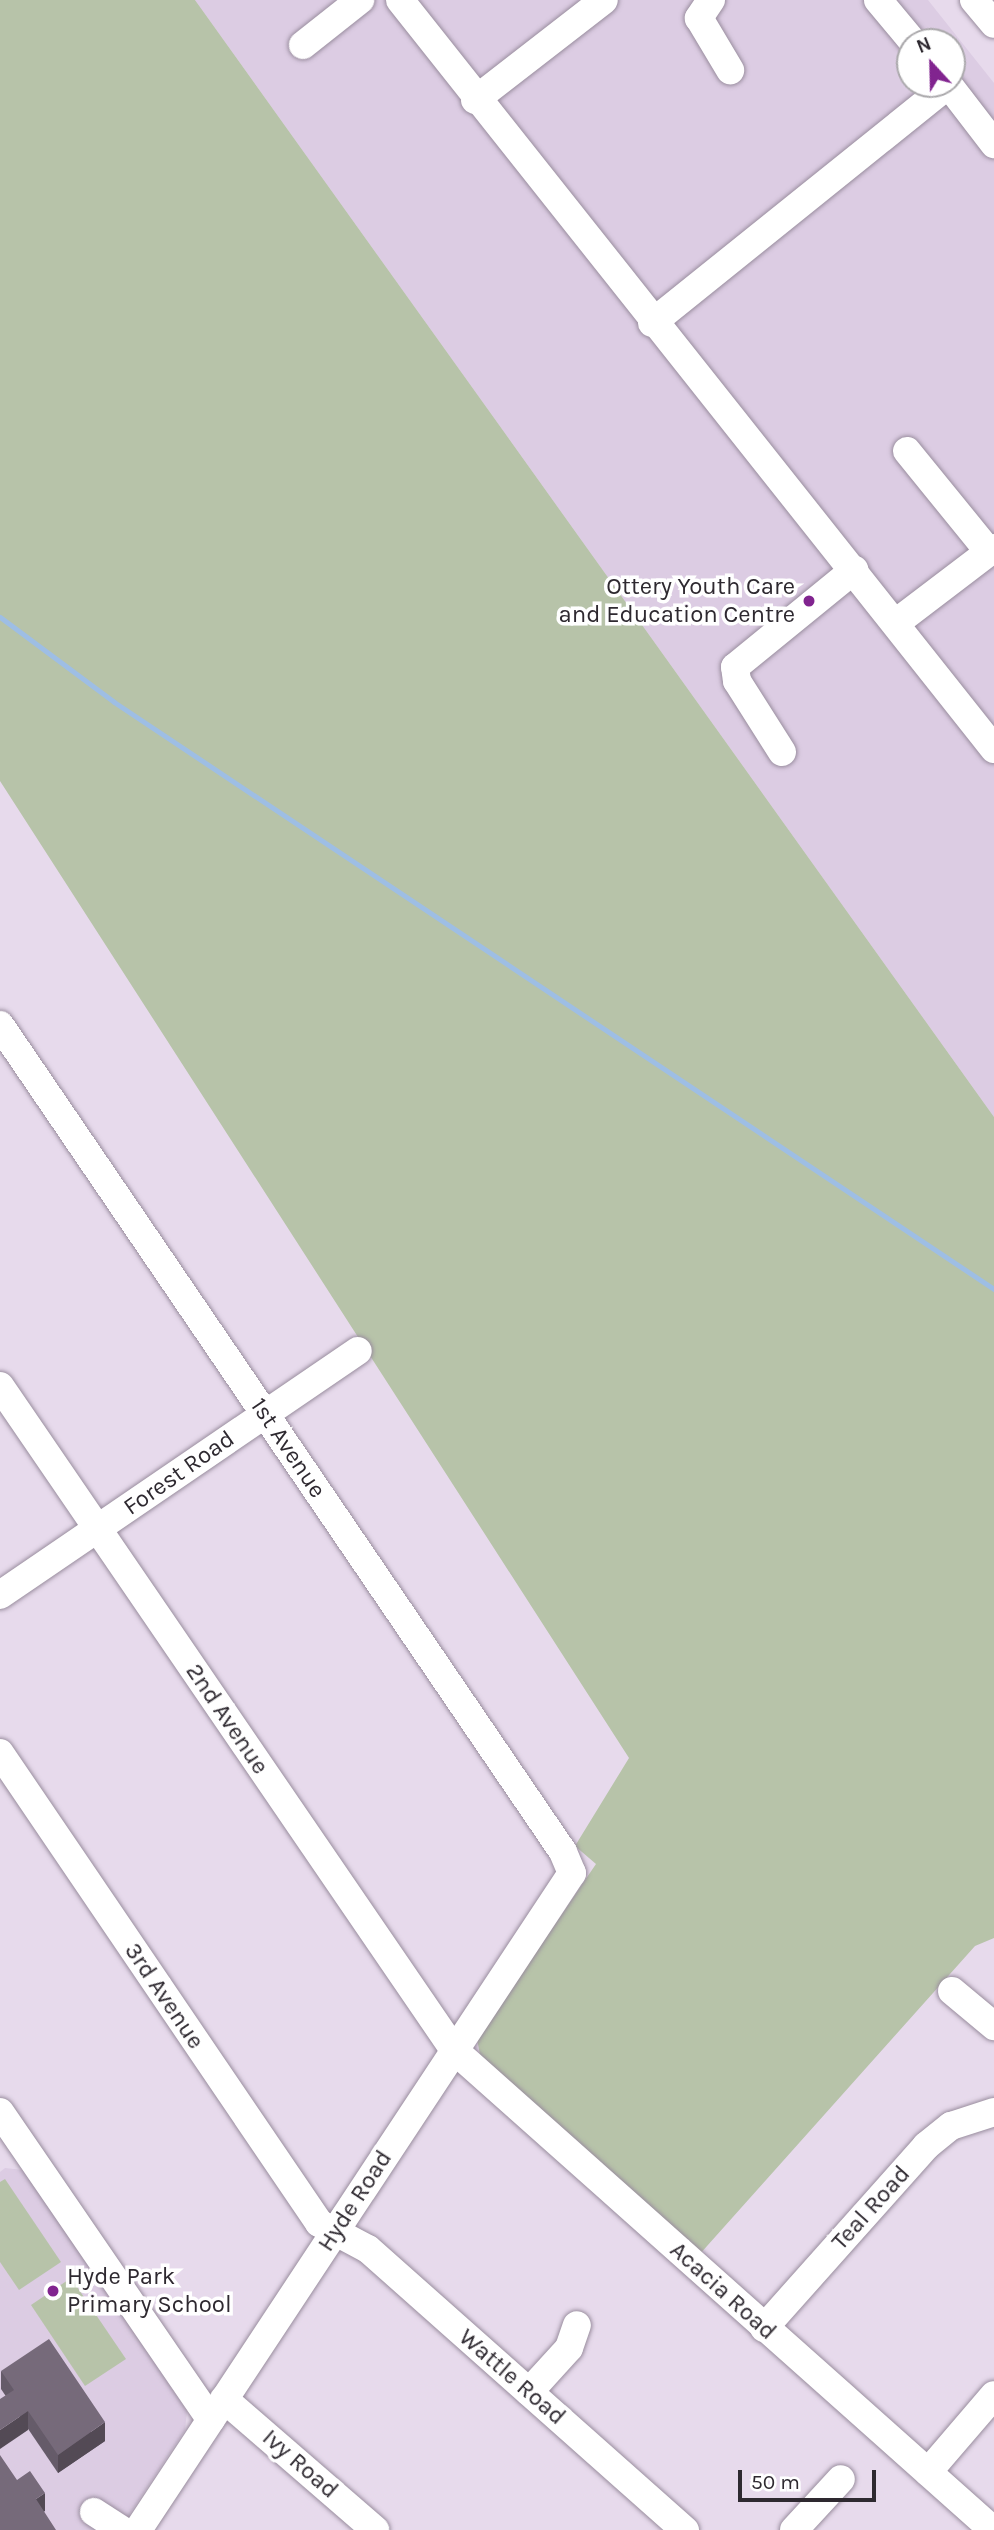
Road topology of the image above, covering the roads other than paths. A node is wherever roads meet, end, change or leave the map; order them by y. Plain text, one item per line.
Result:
1 (360, 0) edge
2 (400, 0) edge
3 (604, 0) edge
4 (710, 0) edge
5 (878, 0) edge
6 (974, 0) edge
7 (994, 24) edge
8 (901, 28) edge
9 (303, 45) dead end
10 (730, 70) dead end
11 (932, 98) edge
12 (958, 98) edge
13 (475, 100) junction
14 (994, 144) edge
15 (652, 323) junction
16 (906, 451) dead end
17 (991, 550) edge
18 (854, 569) junction
19 (897, 622) junction
20 (994, 748) edge
21 (782, 752) dead end
22 (0, 1025) edge
23 (358, 1351) dead end
24 (0, 1386) edge
25 (264, 1413) junction
26 (97, 1530) junction
27 (0, 1595) edge
28 (0, 1753) edge
29 (572, 1873) joint
30 (952, 1991) dead end
31 (994, 2026) edge
32 (454, 2050) junction
33 (0, 2112) edge
34 (994, 2112) edge
35 (9, 2144) edge
36 (335, 2232) junction
37 (577, 2325) dead end
38 (764, 2328) junction
39 (529, 2392) junction
40 (994, 2395) edge
41 (217, 2409) junction
42 (928, 2472) junction
43 (841, 2479) dead end
44 (94, 2512) dead end
45 (122, 2530) edge
46 (138, 2530) edge
47 (375, 2530) edge
48 (685, 2530) edge
49 (794, 2530) edge
50 (993, 2530) edge

1 - 9 street
2 - 13 street
3 - 13 street
4 - 10 street
5 - 8 street
6 - 7 street
11 - 15 street
12 - 14 street
13 - 15 street
15 - 18 street
16 - 17 street
17 - 19 street
18 - 19 street
18 - 21 street
19 - 20 street
22 - 25 street, 1st Avenue
23 - 25 street, Forest Road
24 - 26 street, 2nd Avenue
25 - 26 street, Forest Road
25 - 29 street, 1st Avenue
26 - 27 street, Forest Road
26 - 32 street, 2nd Avenue
28 - 36 street, 3rd Avenue
29 - 32 street, Hyde Road
30 - 31 street
32 - 36 street, Hyde Road
32 - 38 street, Acacia Road
33 - 35 street, Ivy Road
34 - 38 street, Teal Road
35 - 41 street, Ivy Road
36 - 39 street, Wattle Road
36 - 41 street, Hyde Road
37 - 39 street
38 - 42 street, Acacia Road
39 - 48 street, Wattle Road
40 - 42 street
41 - 46 street, Hyde Road
41 - 47 street, Ivy Road
42 - 50 street, Acacia Road
43 - 49 street
44 - 45 street

